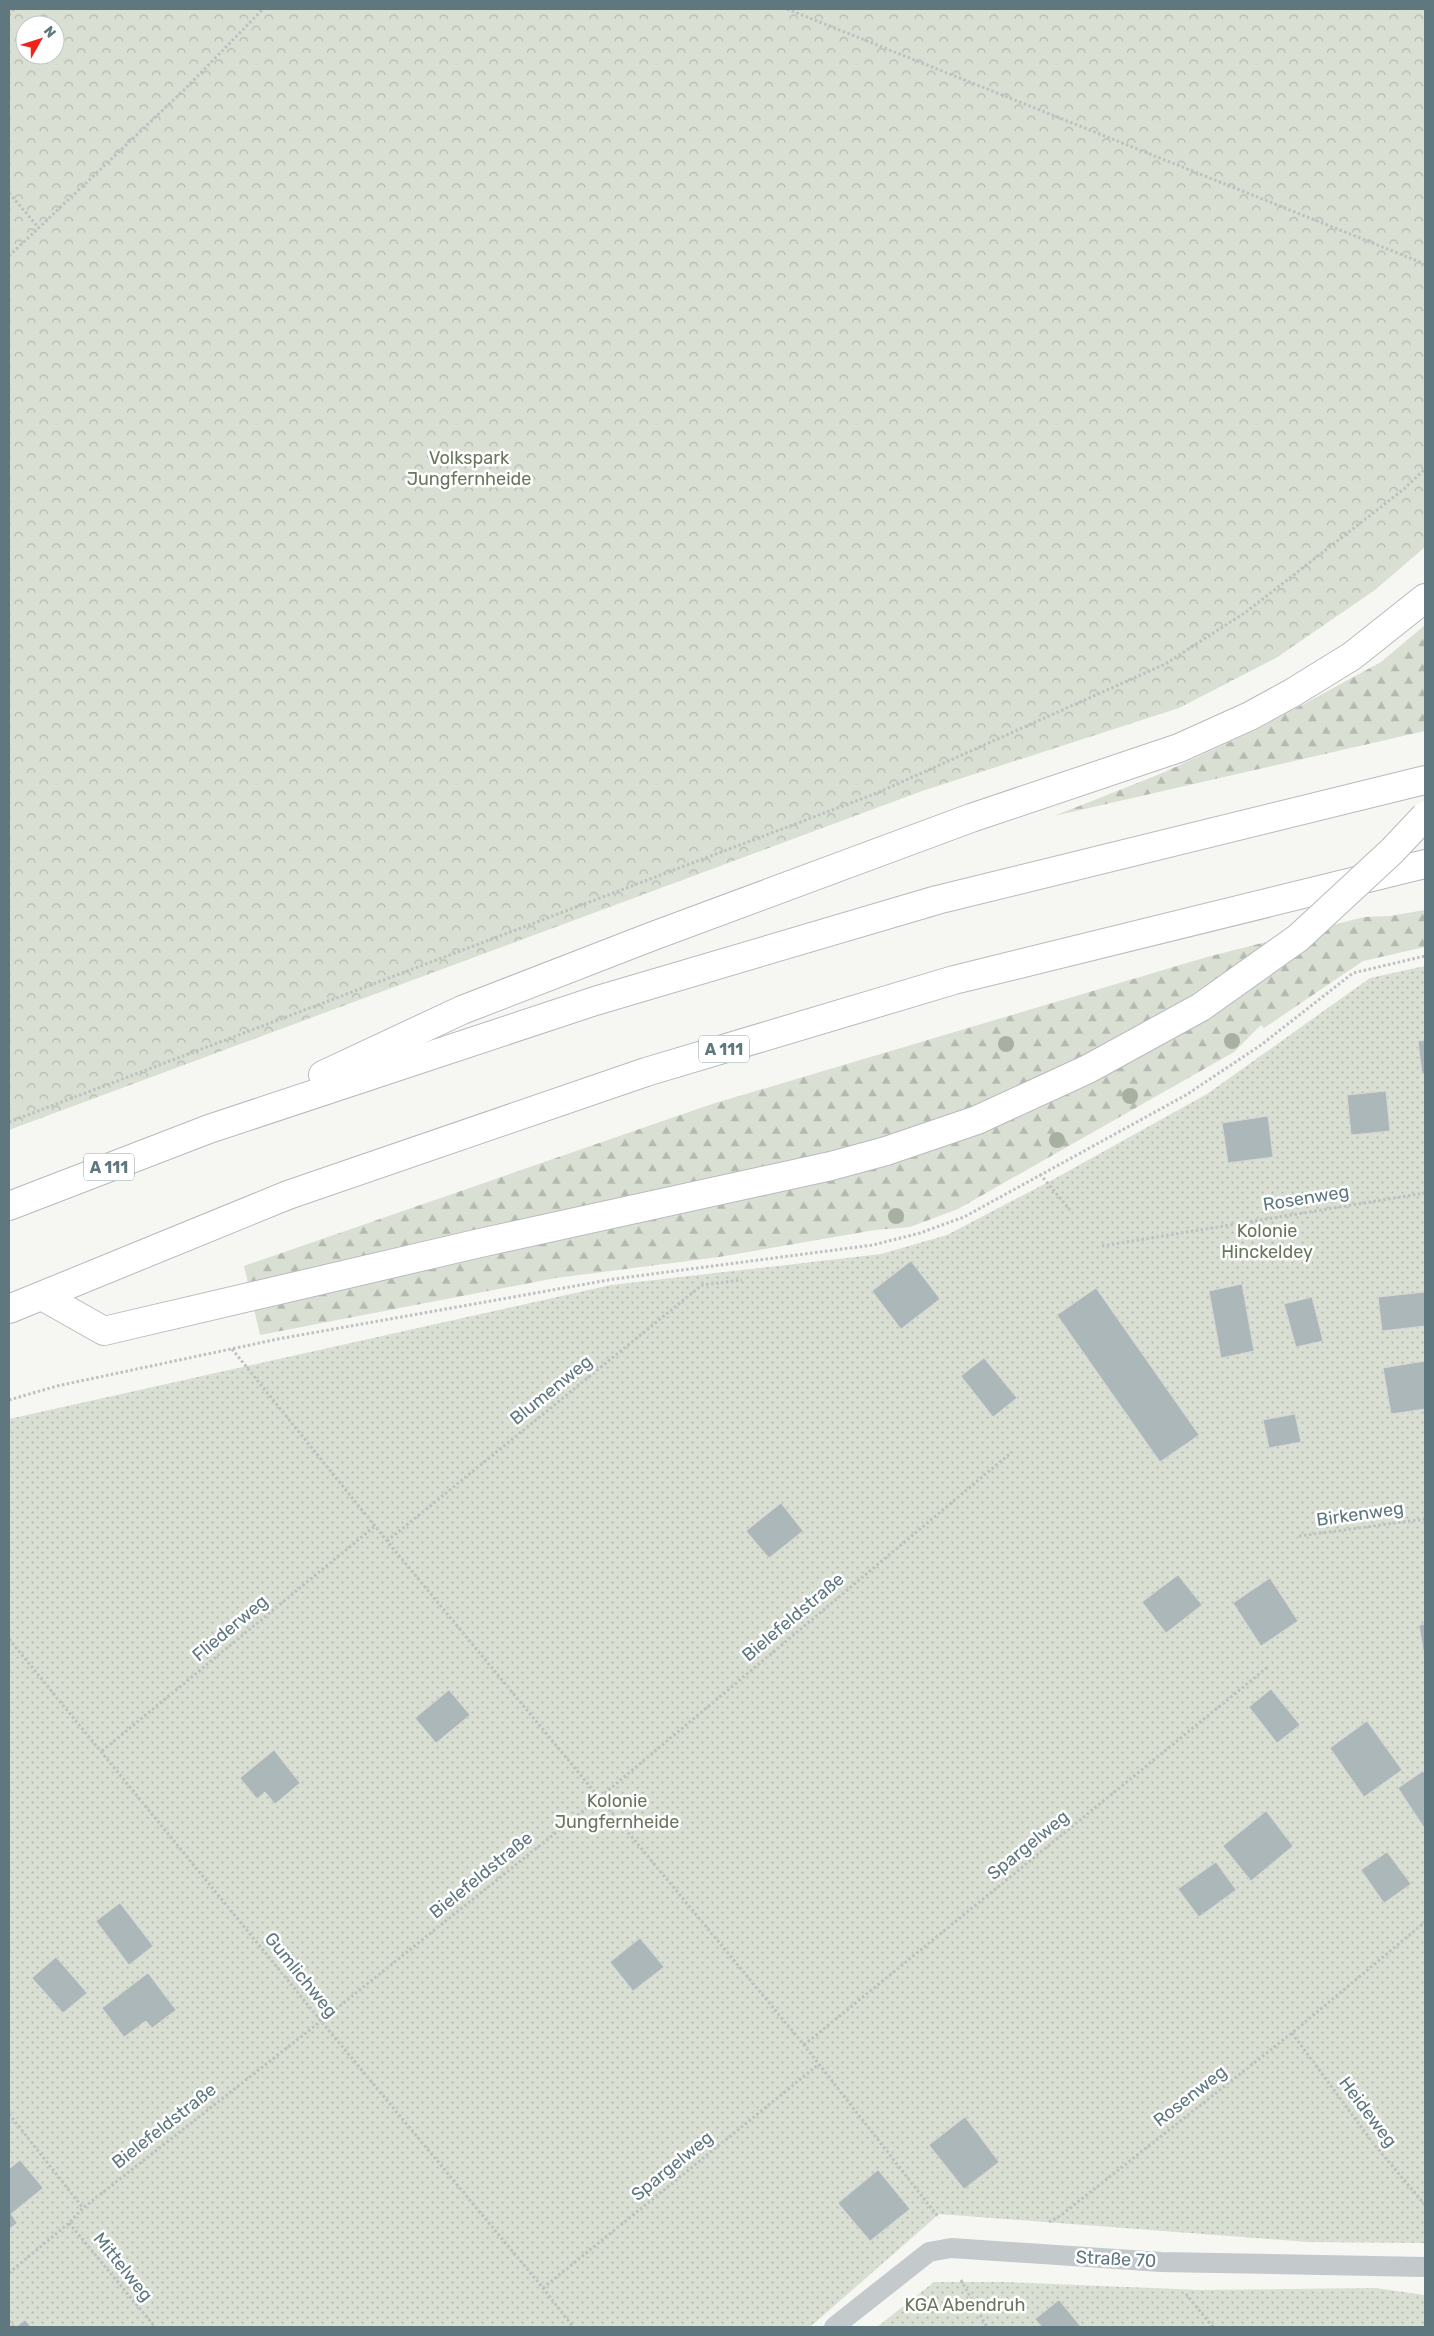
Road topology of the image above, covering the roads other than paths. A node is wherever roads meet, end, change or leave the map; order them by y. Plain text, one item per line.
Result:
1 (1425, 598) edge
2 (1425, 780) edge
3 (1425, 816) edge
4 (1425, 864) edge
5 (209, 1129) junction
6 (9, 1206) edge
7 (42, 1296) junction
8 (9, 1309) edge
9 (1425, 2267) edge
10 (834, 2327) edge

1 - 5 highway
2 - 5 highway, A 111
3 - 7 highway, bridge
4 - 7 highway, A 111
5 - 6 highway, A 111
7 - 8 highway, A 111
9 - 10 lane, Straße 70

